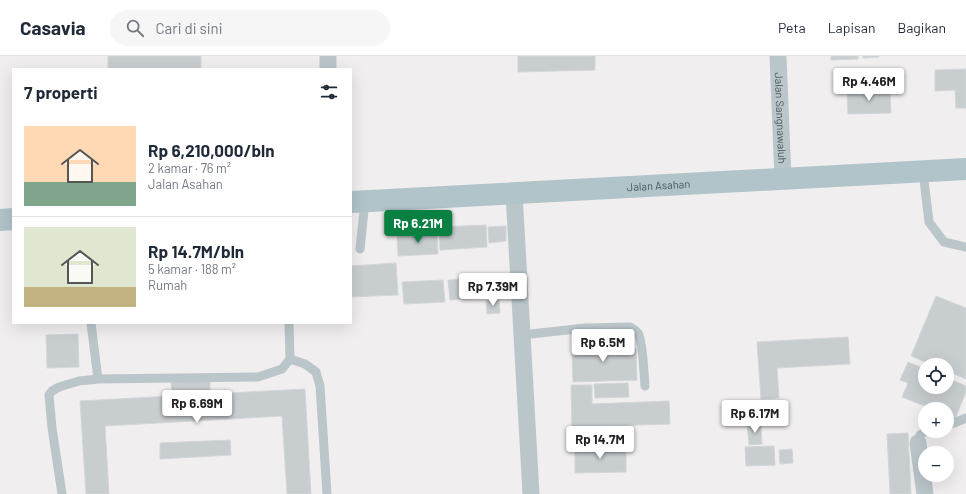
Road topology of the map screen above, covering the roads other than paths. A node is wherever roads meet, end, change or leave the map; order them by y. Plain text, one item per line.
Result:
1 (328, 56) edge
2 (778, 56) edge
3 (328, 68) edge
4 (966, 169) edge
5 (923, 172) junction
6 (782, 179) junction
7 (514, 193) junction
8 (358, 202) edge
9 (12, 219) edge
10 (0, 220) edge
11 (966, 246) edge
12 (360, 249) dead end
13 (92, 324) edge
14 (289, 324) edge
15 (522, 335) junction
16 (290, 359) junction
17 (98, 379) junction
18 (645, 386) dead end
19 (966, 418) edge
20 (954, 423) edge
21 (922, 438) edge
22 (62, 494) edge
23 (327, 494) edge
24 (531, 494) edge
25 (925, 494) edge

1 - 3 street
2 - 6 street, Jalan Sangnawaluh
4 - 5 main road, Jalan Asahan
5 - 6 main road, Jalan Asahan
5 - 11 lane
6 - 7 main road, Jalan Asahan
7 - 8 main road, Jalan Asahan
7 - 15 street
8 - 12 lane
9 - 10 main road
13 - 17 lane
14 - 16 lane
15 - 18 lane
15 - 24 street
16 - 17 lane
16 - 23 lane
17 - 22 lane
19 - 20 lane
21 - 25 street

